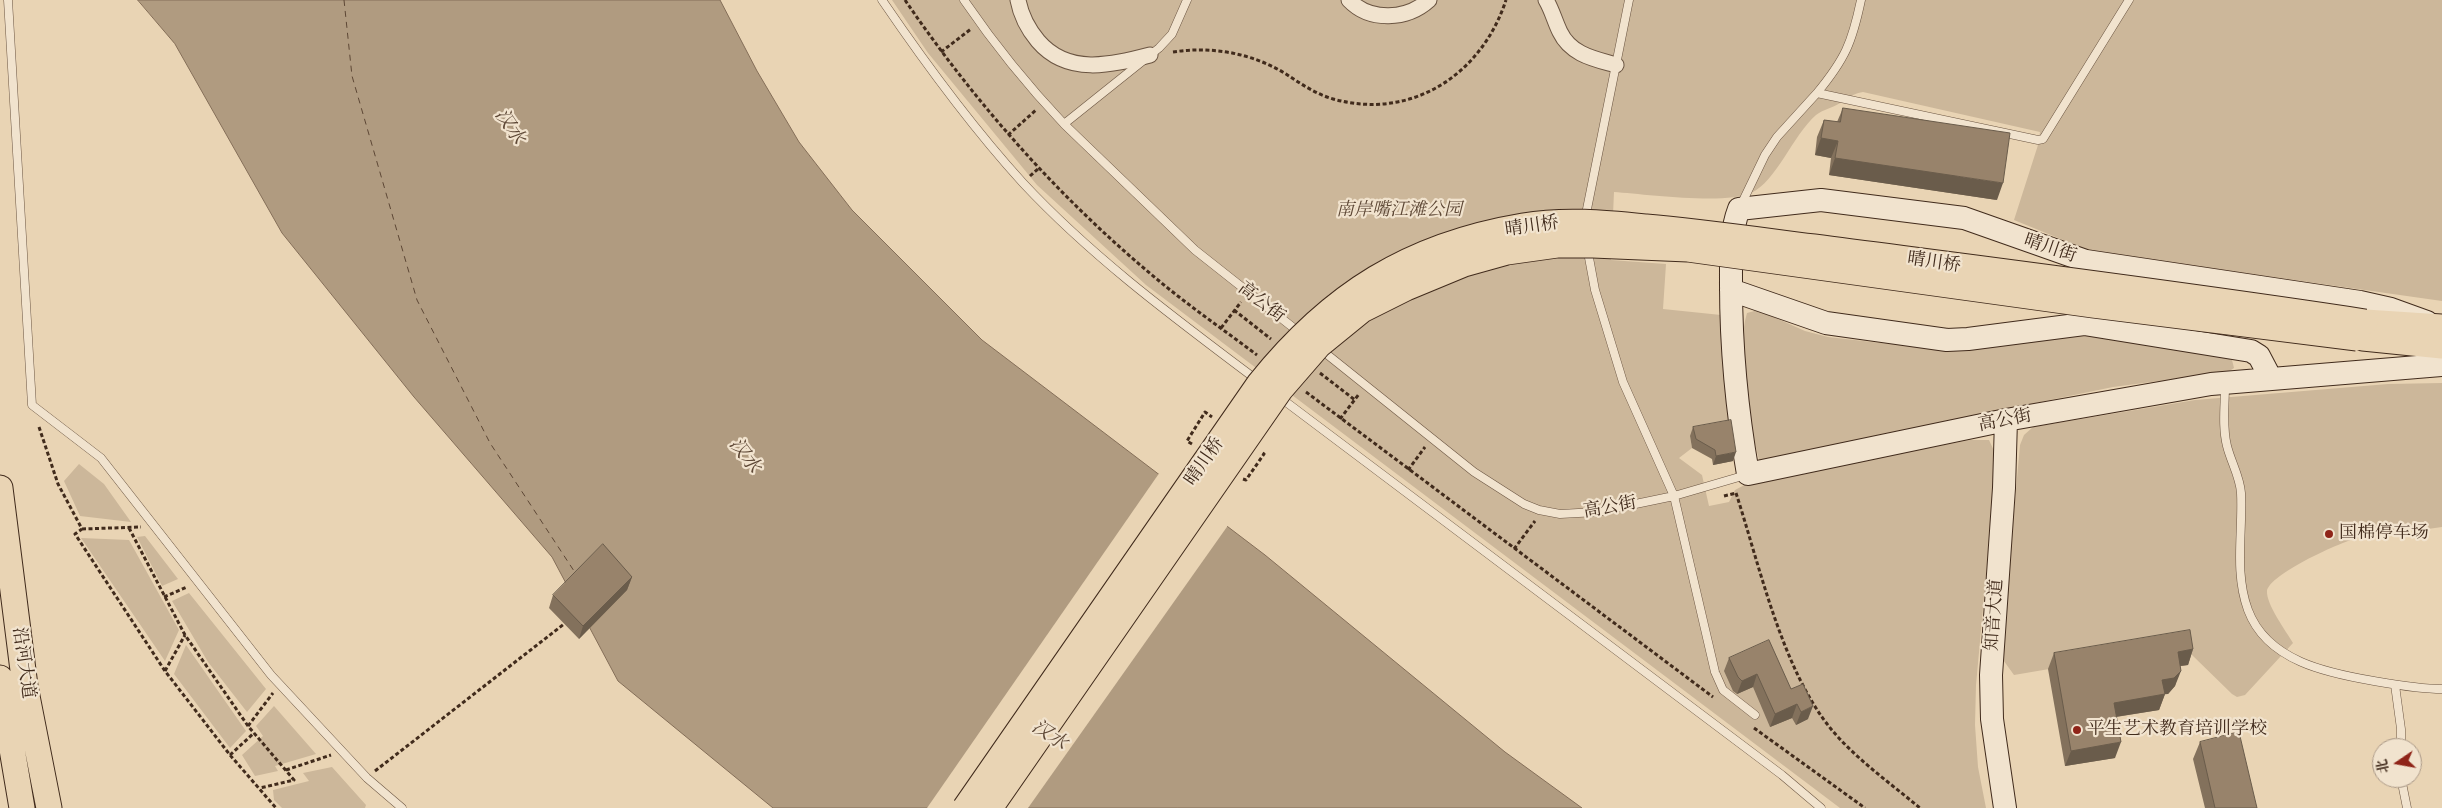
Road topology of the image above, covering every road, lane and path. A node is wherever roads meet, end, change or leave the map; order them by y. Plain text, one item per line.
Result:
1 (8, 0) edge
2 (882, 0) edge
3 (905, 0) edge
4 (964, 0) edge
5 (1018, 0) edge
6 (1187, 0) edge
7 (1349, 0) edge
8 (1429, 0) edge
9 (1506, 0) edge
10 (1546, 0) edge
11 (1629, 0) edge
12 (1862, 0) edge
13 (2129, 0) edge
14 (971, 30) dead end
15 (941, 52) junction
16 (1150, 55) junction
17 (1616, 65) junction
18 (1817, 93) junction
19 (1024, 121) dead end
20 (1064, 124) junction
21 (1008, 135) junction
22 (1739, 209) junction
23 (1731, 290) junction
24 (1221, 328) junction
25 (2364, 330) junction
26 (2442, 334) edge
27 (1266, 346) dead end
28 (1254, 362) dead end
29 (2442, 365) edge
30 (1317, 371) dead end
31 (2270, 377) junction
32 (2224, 382) junction
33 (1264, 385) dead end
34 (1272, 391) dead end
35 (1298, 394) dead end
36 (32, 404) junction
37 (1340, 419) junction
38 (2006, 420) junction
39 (1426, 444) dead end
40 (1408, 470) junction
41 (1740, 477) junction
42 (0, 488) edge
43 (1674, 496) junction
44 (1535, 520) dead end
45 (155, 527) junction
46 (129, 528) junction
47 (82, 529) junction
48 (1514, 549) junction
49 (198, 582) junction
50 (164, 597) junction
51 (564, 624) dead end
52 (185, 636) junction
53 (165, 671) junction
54 (0, 678) edge
55 (280, 684) junction
56 (2395, 685) junction
57 (2442, 689) edge
58 (1721, 703) dead end
59 (1755, 715) dead end
60 (1748, 724) dead end
61 (248, 726) junction
62 (254, 734) junction
63 (2401, 738) edge
64 (342, 752) junction
65 (230, 755) junction
66 (286, 770) junction
67 (367, 778) junction
68 (260, 788) junction
69 (2403, 788) edge
70 (22, 808) edge
71 (49, 808) edge
72 (276, 808) edge
73 (402, 808) edge
74 (965, 808) edge
75 (990, 808) edge
76 (1821, 808) edge
77 (1865, 808) edge
78 (1920, 808) edge
79 (2005, 808) edge
80 (2408, 808) edge

1 - 36 lane
2 - 33 lane
3 - 15 path
4 - 20 lane, 高公街
5 - 16 street
6 - 16 lane
7 - 8 street
9 - 16 path
10 - 17 street
11 - 17 lane
12 - 18 lane
13 - 18 lane
14 - 15 path
15 - 21 path
16 - 20 lane
17 - 43 lane
18 - 22 lane
19 - 21 path
20 - 43 lane, 高公街
21 - 24 path
22 - 23 street
22 - 26 street, 晴川街
23 - 31 street
23 - 41 street
24 - 27 path, bridge
24 - 28 path
25 - 26 main road
25 - 74 main road, 晴川桥, bridge
25 - 75 main road, 晴川桥, bridge
29 - 31 street, 高公街
30 - 37 path, bridge
31 - 32 street, 高公街
32 - 38 street, 高公街
32 - 56 lane
34 - 76 lane
35 - 37 path
36 - 45 lane
36 - 47 path
37 - 40 path
38 - 41 street, 高公街
38 - 79 street, 知音大道
39 - 40 path
40 - 48 path
41 - 43 lane, 高公街
41 - 78 path
42 - 71 main road, 沿河大道
43 - 59 lane
44 - 48 path
45 - 46 path
45 - 49 lane
46 - 47 path
46 - 50 path
47 - 53 path
48 - 58 path
49 - 50 path
49 - 55 lane
50 - 52 path
51 - 67 path
52 - 53 path
52 - 61 path
53 - 65 path
54 - 70 main road, 沿河大道
55 - 61 path
55 - 64 lane
56 - 57 lane
56 - 63 lane
60 - 77 path
61 - 62 path
62 - 65 path
62 - 66 path
64 - 66 path
64 - 67 lane
65 - 68 path
66 - 68 path
67 - 73 lane
68 - 72 path
69 - 80 lane

